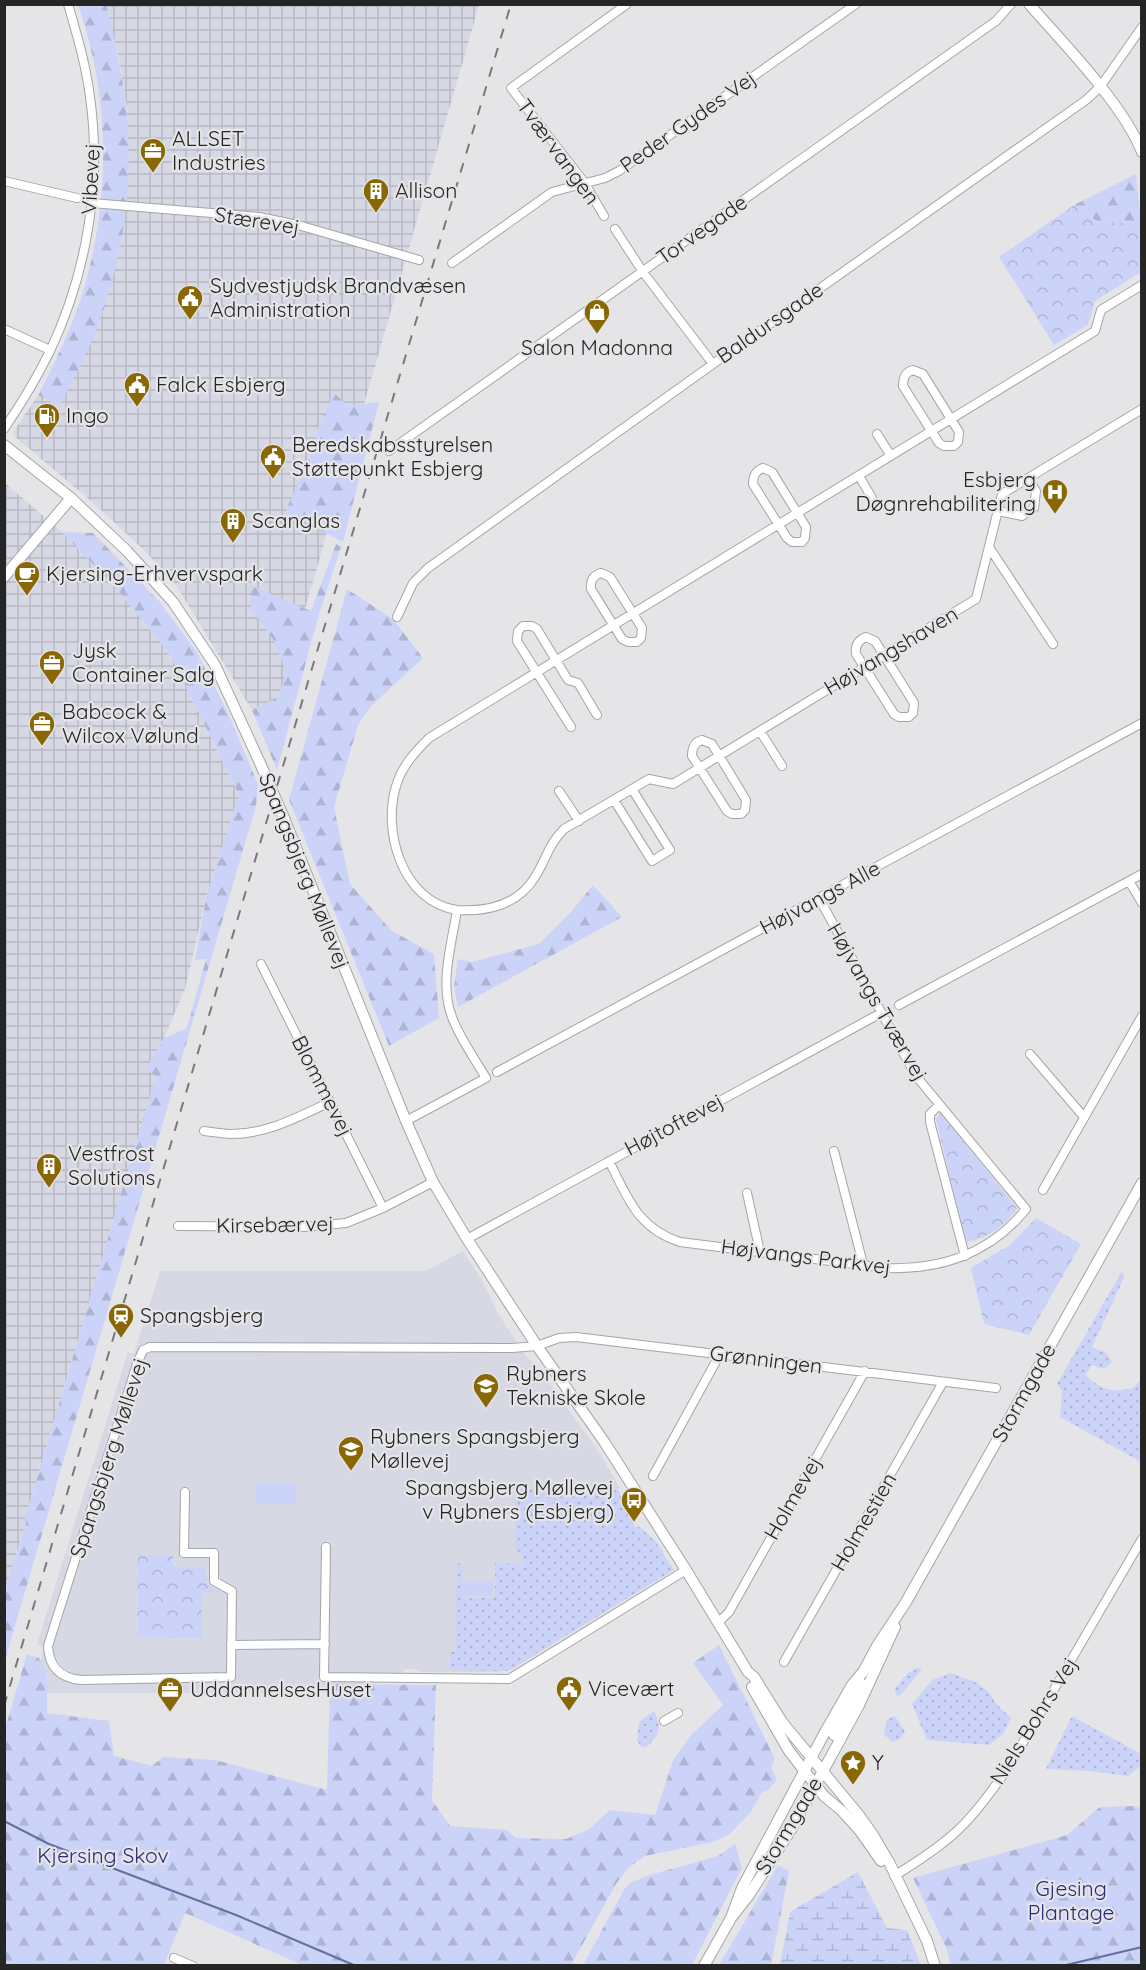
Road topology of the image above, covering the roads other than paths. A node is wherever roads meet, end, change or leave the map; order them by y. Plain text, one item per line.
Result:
1 (68, 4) edge
2 (627, 4) edge
3 (856, 4) edge
4 (1011, 4) edge
5 (1029, 4) edge
6 (1142, 27) edge
7 (1100, 87) junction
8 (1142, 152) edge
9 (4, 182) edge
10 (584, 182) junction
11 (77, 198) dead end
12 (92, 203) junction
13 (604, 216) dead end
14 (615, 230) dead end
15 (419, 260) dead end
16 (452, 263) dead end
17 (643, 272) junction
18 (1142, 285) edge
19 (4, 329) edge
20 (50, 350) junction
21 (713, 363) junction
22 (1142, 409) edge
23 (951, 420) junction
24 (4, 429) edge
25 (932, 432) junction
26 (877, 434) dead end
27 (4, 445) edge
28 (389, 451) dead end
29 (891, 456) junction
30 (859, 476) junction
31 (1028, 478) junction
32 (71, 498) junction
33 (872, 498) dead end
34 (998, 511) junction
35 (798, 513) junction
36 (779, 525) junction
37 (989, 547) junction
38 (4, 577) edge
39 (633, 614) junction
40 (397, 617) dead end
41 (613, 625) junction
42 (1053, 644) dead end
43 (884, 655) junction
44 (556, 660) junction
45 (864, 667) junction
46 (537, 672) junction
47 (597, 715) dead end
48 (1142, 723) edge
49 (571, 727) dead end
50 (760, 731) junction
51 (719, 756) junction
52 (782, 766) dead end
53 (700, 768) junction
54 (632, 789) junction
55 (559, 791) dead end
56 (614, 800) junction
57 (579, 821) junction
58 (1142, 874) edge
59 (1129, 881) junction
60 (819, 898) junction
61 (1142, 903) edge
62 (458, 910) junction
63 (261, 964) dead end
64 (899, 1005) dead end
65 (881, 1013) junction
66 (1142, 1016) edge
67 (1030, 1054) dead end
68 (498, 1072) dead end
69 (330, 1102) junction
70 (939, 1105) junction
71 (1084, 1117) junction
72 (406, 1122) junction
73 (204, 1131) dead end
74 (834, 1152) dead end
75 (609, 1161) junction
76 (433, 1182) junction
77 (1142, 1183) edge
78 (1043, 1190) dead end
79 (747, 1193) dead end
80 (383, 1208) junction
81 (1026, 1209) joint
82 (178, 1226) dead end
83 (467, 1239) junction
84 (760, 1252) junction
85 (965, 1256) junction
86 (863, 1264) junction
87 (537, 1346) junction
88 (720, 1354) junction
89 (865, 1371) junction
90 (943, 1382) junction
91 (996, 1388) dead end
92 (653, 1476) dead end
93 (185, 1492) dead end
94 (1142, 1539) edge
95 (326, 1547) dead end
96 (686, 1570) junction
97 (906, 1602) junction
98 (718, 1623) junction
99 (325, 1644) junction
100 (231, 1645) junction
101 (784, 1662) dead end
102 (748, 1672) junction
103 (678, 1713) dead end
104 (664, 1721) dead end
105 (817, 1765) junction
106 (810, 1778) junction
107 (894, 1876) junction
108 (730, 1918) junction
109 (174, 1958) dead end
110 (193, 1965) edge
111 (704, 1965) edge
112 (935, 1965) edge

1 - 12 street, Vibevej
2 - 10 street, Tværvangen
3 - 10 street, Peder Gydes Vej
4 - 17 street, Torvegade
5 - 7 street
6 - 7 street, Baldursgade
7 - 8 street
7 - 21 street, Baldursgade
9 - 11 street
10 - 13 street, Tværvangen
10 - 16 street, Peder Gydes Vej
12 - 15 street, Stærevej
12 - 20 street, Vibevej
14 - 17 street
17 - 21 street
17 - 28 street, Torvegade
18 - 23 street
19 - 20 street
20 - 24 street, Vibevej
21 - 40 street, Baldursgade
22 - 31 street, Højvangshaven
23 - 25 street
23 - 25 street
23 - 25 street
25 - 29 street
26 - 29 street
27 - 32 street, Spangsbjerg Møllevej
29 - 30 street
30 - 33 street
30 - 35 street
31 - 34 street, Højvangshaven
31 - 34 street
32 - 38 street
32 - 72 street, Spangsbjerg Møllevej, bridge
34 - 37 street, Højvangshaven
35 - 36 street
35 - 36 street
35 - 36 street
36 - 39 street
37 - 42 street
37 - 43 street, Højvangshaven
39 - 41 street
39 - 41 street
39 - 41 street
41 - 44 street
43 - 45 street, Højvangshaven
43 - 45 street
43 - 45 street
44 - 46 street
44 - 46 street
44 - 47 street
45 - 50 street, Højvangshaven
46 - 49 street
46 - 62 street
48 - 60 street, Højvangs Alle
50 - 51 street, Højvangshaven
50 - 52 street
51 - 53 street, Højvangshaven
51 - 53 street
51 - 53 street
53 - 54 street, Højvangshaven
54 - 56 street, Højvangshaven
54 - 56 street
55 - 57 street
56 - 57 street, Højvangshaven
57 - 62 street, Højvangshaven
58 - 59 street
59 - 61 street
59 - 64 street
60 - 65 street, Højvangs Tværvej
60 - 68 street, Højvangs Alle
62 - 72 street
63 - 69 street, Blommevej
65 - 70 street, Højvangs Tværvej
65 - 75 street, Højtoftevej
66 - 71 street
67 - 71 street
69 - 73 street
69 - 80 street, Blommevej
70 - 81 street, Højvangs Tværvej
70 - 85 street, Højvangs Tværvej
71 - 78 street
72 - 76 street, Spangsbjerg Møllevej
74 - 86 street
75 - 83 street, Højtoftevej
75 - 84 street, Højvangs Parkvej
76 - 80 street, Kirsebærvej
76 - 83 street, Spangsbjerg Møllevej
77 - 97 street, Stormgade
79 - 84 street
80 - 82 street, Kirsebærvej
81 - 85 street, Højvangs Parkvej
83 - 87 street, Spangsbjerg Møllevej
84 - 86 street, Højvangs Parkvej
85 - 86 street, Højvangs Parkvej
87 - 88 street, Grønningen
87 - 96 street, Spangsbjerg Møllevej
87 - 100 street, Spangsbjerg Møllevej
88 - 89 street, Grønningen
88 - 92 street
89 - 90 street, Grønningen
89 - 98 street, Holmevej
90 - 91 street, Grønningen
90 - 101 street, Holmestien
93 - 100 street, Spangsbjerg Møllevej
94 - 107 street, Niels Bohrs Vej
95 - 99 street
96 - 98 street, Spangsbjerg Møllevej
96 - 99 street
97 - 105 street, Stormgade
97 - 105 street, Stormgade
98 - 102 street, Spangsbjerg Møllevej
99 - 100 street
102 - 105 street, Spangsbjerg Møllevej
102 - 106 street, Spangsbjerg Møllevej
103 - 104 street
105 - 106 street, Stormgade
105 - 106 street
105 - 107 street, Spangsbjerg Møllevej
106 - 107 street, Spangsbjerg Møllevej
106 - 108 street, Stormgade
106 - 108 street, Stormgade
107 - 112 street, Spangsbjerg Møllevej
108 - 111 street, Stormgade
109 - 110 street

